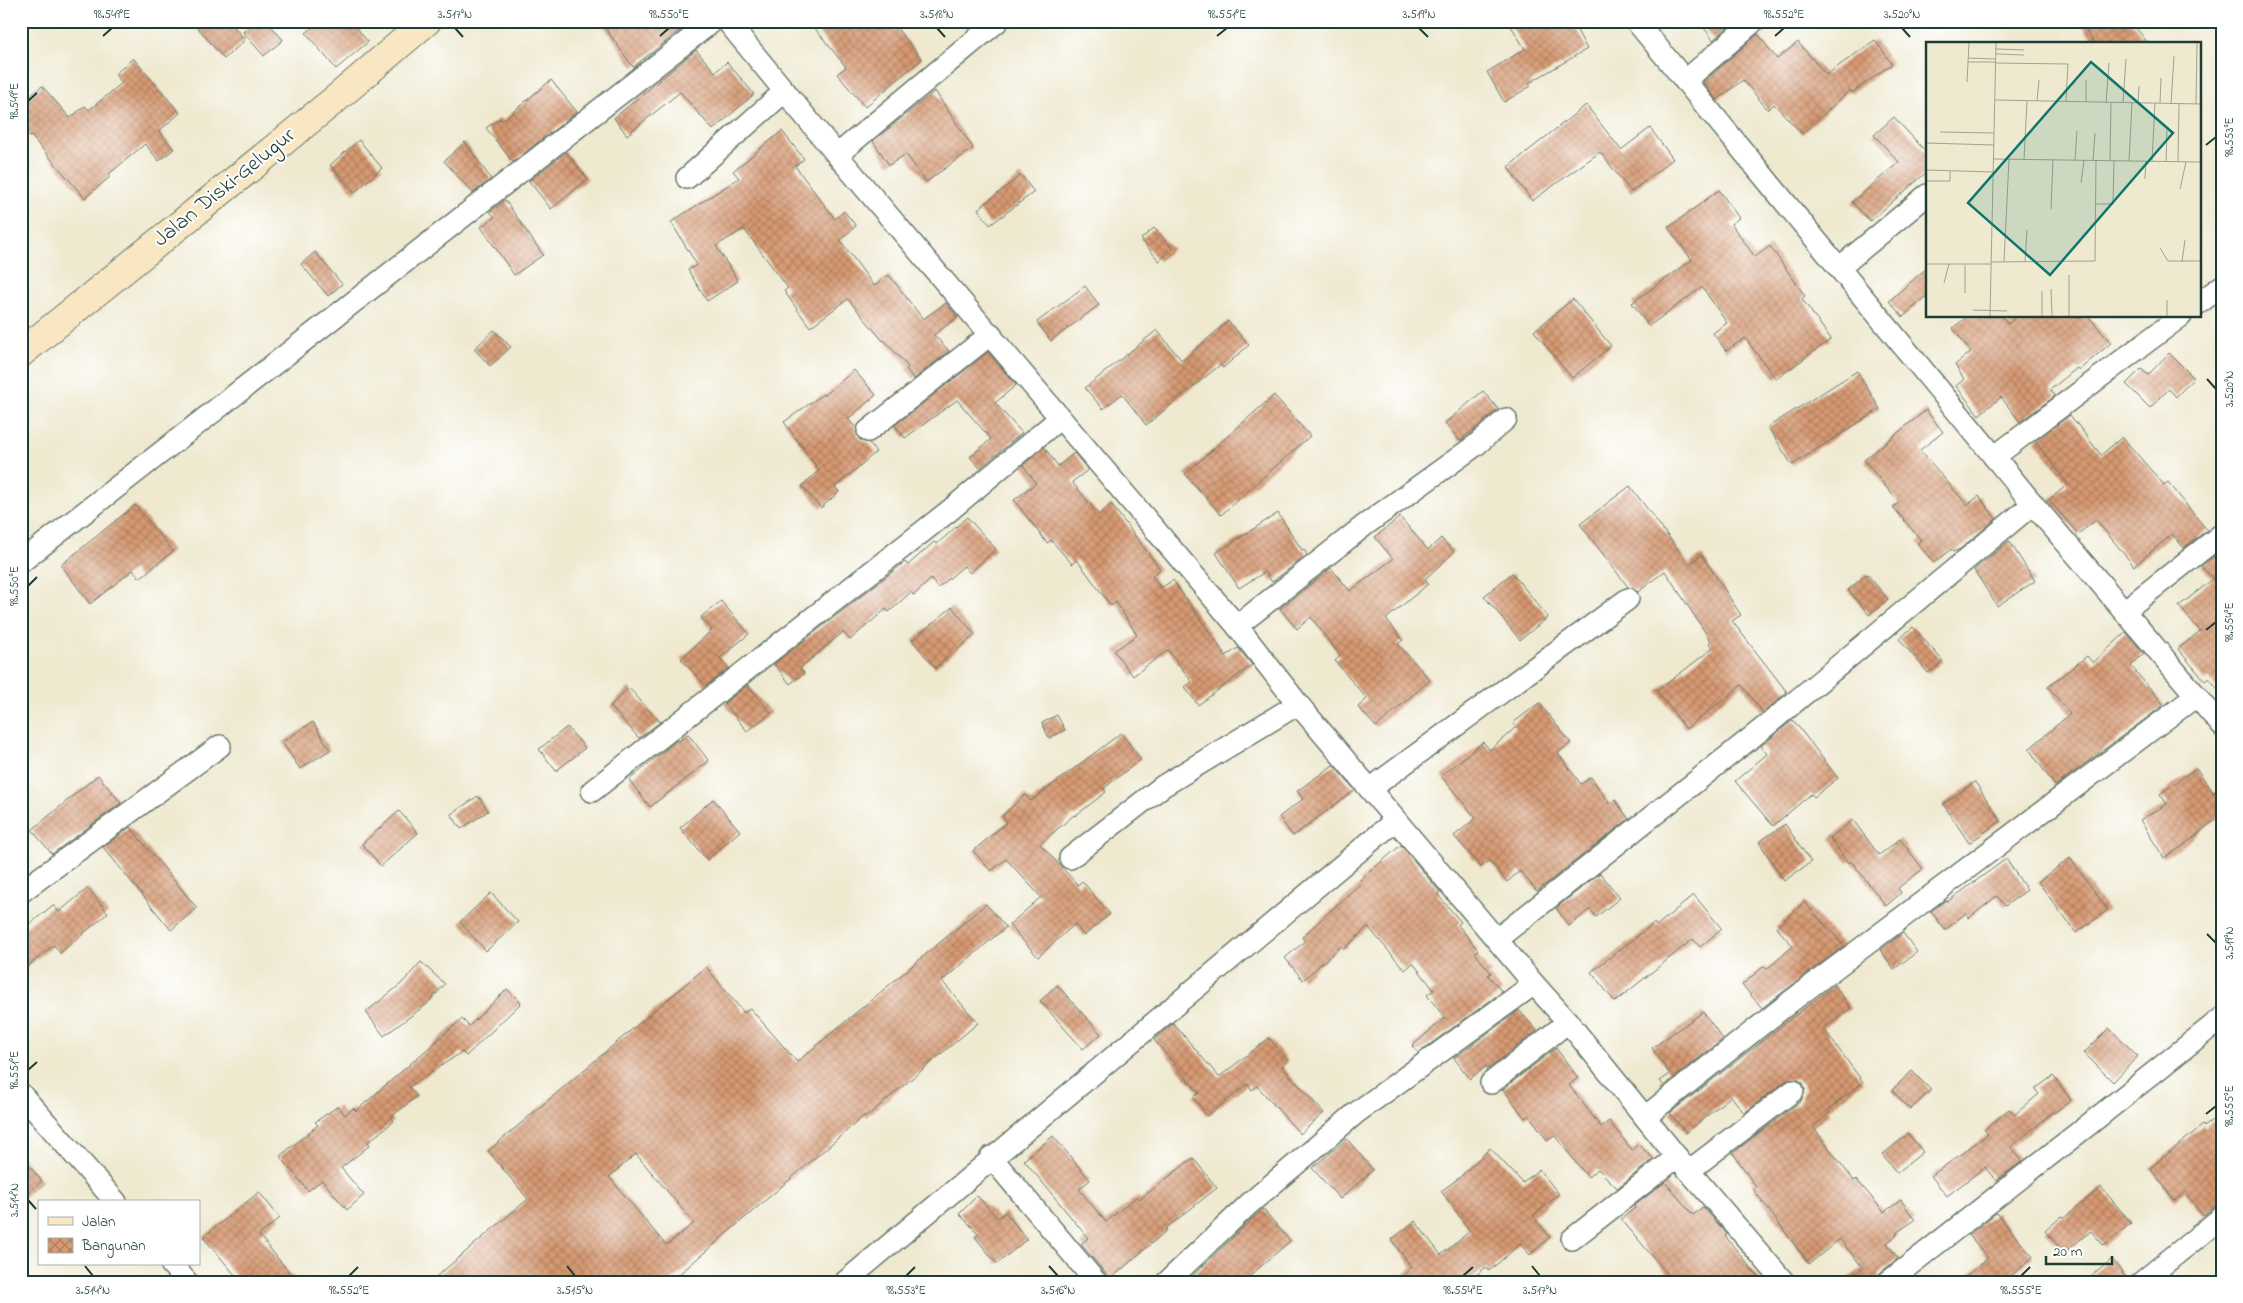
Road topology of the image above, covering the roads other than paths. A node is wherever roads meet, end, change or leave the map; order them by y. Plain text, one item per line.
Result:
1 (427, 21) edge
2 (713, 21) edge
3 (727, 21) edge
4 (998, 21) edge
5 (1636, 21) edge
6 (1754, 21) edge
7 (1685, 81) junction
8 (785, 91) junction
9 (837, 155) junction
10 (687, 178) dead end
11 (1926, 196) edge
12 (1839, 268) junction
13 (2222, 286) edge
14 (2200, 302) edge
15 (2179, 318) edge
16 (991, 334) junction
17 (21, 353) edge
18 (1060, 418) junction
19 (1506, 419) dead end
20 (868, 431) dead end
21 (1994, 457) junction
22 (2033, 504) junction
23 (2222, 534) edge
24 (21, 562) edge
25 (1628, 599) dead end
26 (2124, 611) junction
27 (1237, 626) junction
28 (2196, 696) junction
29 (1298, 704) junction
30 (2222, 726) edge
31 (220, 746) dead end
32 (1370, 789) junction
33 (592, 791) dead end
34 (1396, 820) junction
35 (1070, 858) dead end
36 (21, 892) edge
37 (1497, 939) junction
38 (1534, 984) junction
39 (2222, 1018) edge
40 (1568, 1022) junction
41 (1491, 1083) dead end
42 (1793, 1092) dead end
43 (21, 1094) edge
44 (1645, 1117) junction
45 (991, 1157) junction
46 (1683, 1163) junction
47 (114, 1200) edge
48 (2222, 1217) edge
49 (1572, 1240) dead end
50 (173, 1266) edge
51 (1776, 1279) edge
52 (186, 1282) edge
53 (845, 1282) edge
54 (1096, 1282) edge
55 (1167, 1282) edge
56 (1888, 1282) edge
57 (2142, 1282) edge

1 - 17 main road, Jalan Diski–Gelugur
2 - 24 street
3 - 8 street
4 - 9 street
5 - 7 street
6 - 7 street
7 - 12 street
8 - 9 street
8 - 10 street
9 - 16 street
11 - 12 street
12 - 21 street
13 - 14 street
15 - 21 street
16 - 18 street
16 - 20 street
18 - 27 street
18 - 33 street
19 - 27 street
21 - 22 street
22 - 26 street
22 - 37 street
23 - 26 street
25 - 32 street
26 - 28 street
27 - 29 street
28 - 30 street
28 - 44 street
29 - 32 street
29 - 35 street
31 - 36 street
32 - 34 street
34 - 37 street
34 - 45 street
37 - 38 street
38 - 40 street
38 - 55 street
39 - 56 street
40 - 41 street
40 - 44 street
42 - 46 street
43 - 47 street
44 - 46 street
45 - 53 street
45 - 54 street
46 - 49 street
46 - 51 street
48 - 57 street
50 - 52 street

